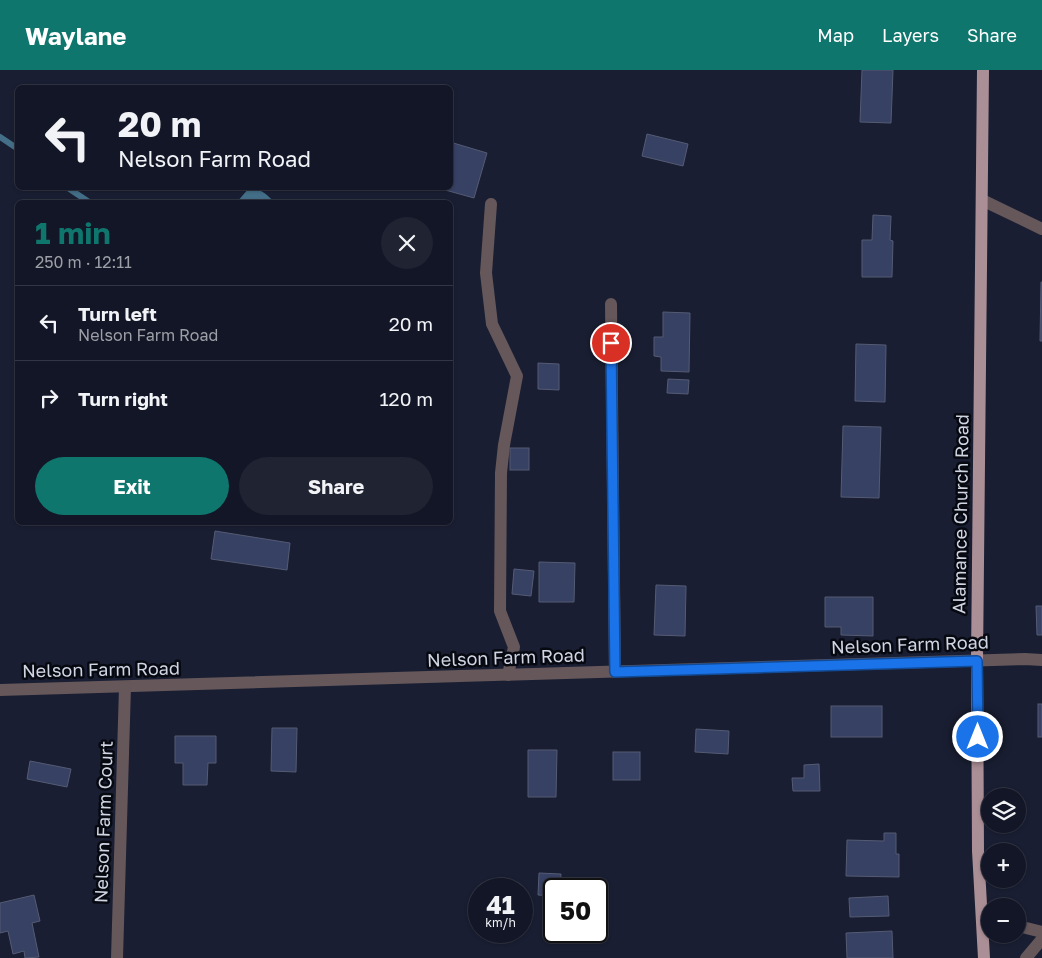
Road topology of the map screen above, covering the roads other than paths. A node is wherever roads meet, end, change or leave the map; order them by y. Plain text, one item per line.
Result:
1 (982, 70) edge
2 (982, 200) junction
3 (491, 204) dead end
4 (1042, 228) edge
5 (611, 304) dead end
6 (1042, 660) edge
7 (977, 661) junction
8 (615, 672) junction
9 (508, 675) junction
10 (125, 687) junction
11 (0, 690) edge
12 (983, 898) edge
13 (1026, 928) edge
14 (1042, 932) edge
15 (1042, 939) edge
16 (985, 943) edge
17 (117, 958) edge
18 (984, 958) edge
19 (1026, 958) edge

1 - 2 main road, Alamance Church Road
2 - 4 street
2 - 7 main road, Alamance Church Road
3 - 9 street
5 - 8 street
6 - 7 street, Nelson Farm Road
7 - 8 street, Nelson Farm Road
7 - 12 main road, Alamance Church Road
8 - 9 street, Nelson Farm Road
9 - 10 street, Nelson Farm Road
10 - 11 street, Nelson Farm Road
10 - 17 street, Nelson Farm Court
13 - 14 street
15 - 19 street
16 - 18 main road, Alamance Church Road

